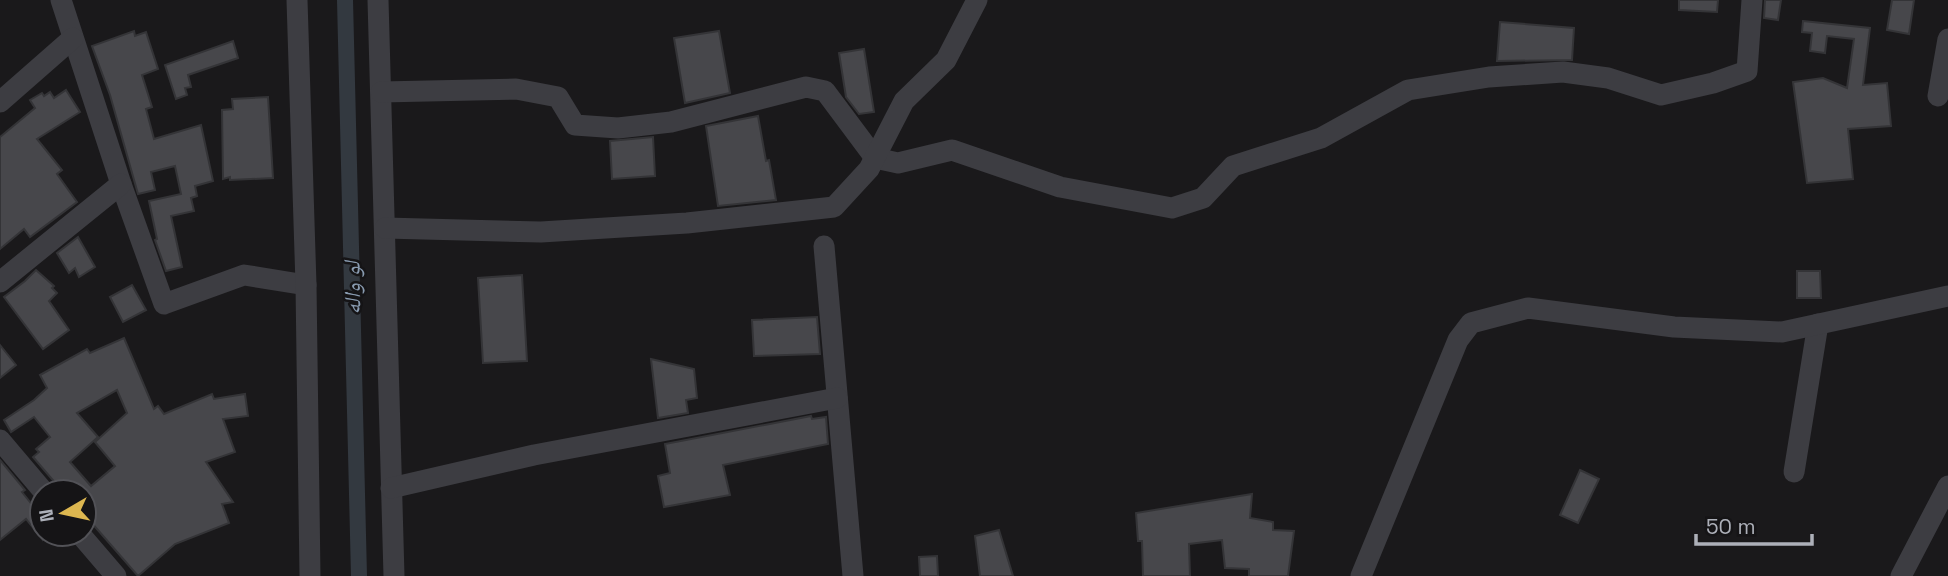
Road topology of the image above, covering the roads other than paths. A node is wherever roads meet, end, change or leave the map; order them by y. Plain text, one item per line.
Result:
1 (61, 0) edge
2 (298, 0) edge
3 (378, 0) edge
4 (977, 0) edge
5 (1752, 0) edge
6 (73, 38) junction
7 (1948, 40) edge
8 (381, 92) junction
9 (1938, 96) dead end
10 (0, 102) edge
11 (875, 158) junction
12 (121, 184) junction
13 (385, 228) junction
14 (824, 246) dead end
15 (0, 282) edge
16 (306, 285) junction
17 (1948, 296) edge
18 (1818, 324) junction
19 (837, 398) junction
20 (0, 440) edge
21 (1794, 472) dead end
22 (32, 478) edge
23 (1948, 486) edge
24 (391, 488) junction
25 (92, 548) edge
26 (116, 576) edge
27 (310, 576) edge
28 (394, 576) edge
29 (853, 576) edge
30 (1361, 576) edge
31 (1901, 576) edge

1 - 6 street
2 - 16 street
3 - 8 street
4 - 11 street
5 - 11 street
6 - 10 street
6 - 12 street
7 - 9 street
8 - 11 street
8 - 13 street
11 - 13 street
12 - 15 street
12 - 16 street
13 - 24 street
14 - 19 street
16 - 27 street
17 - 18 street
18 - 21 street
18 - 30 street
19 - 24 street
19 - 29 street
20 - 22 street
23 - 31 street
24 - 28 street
25 - 26 street

